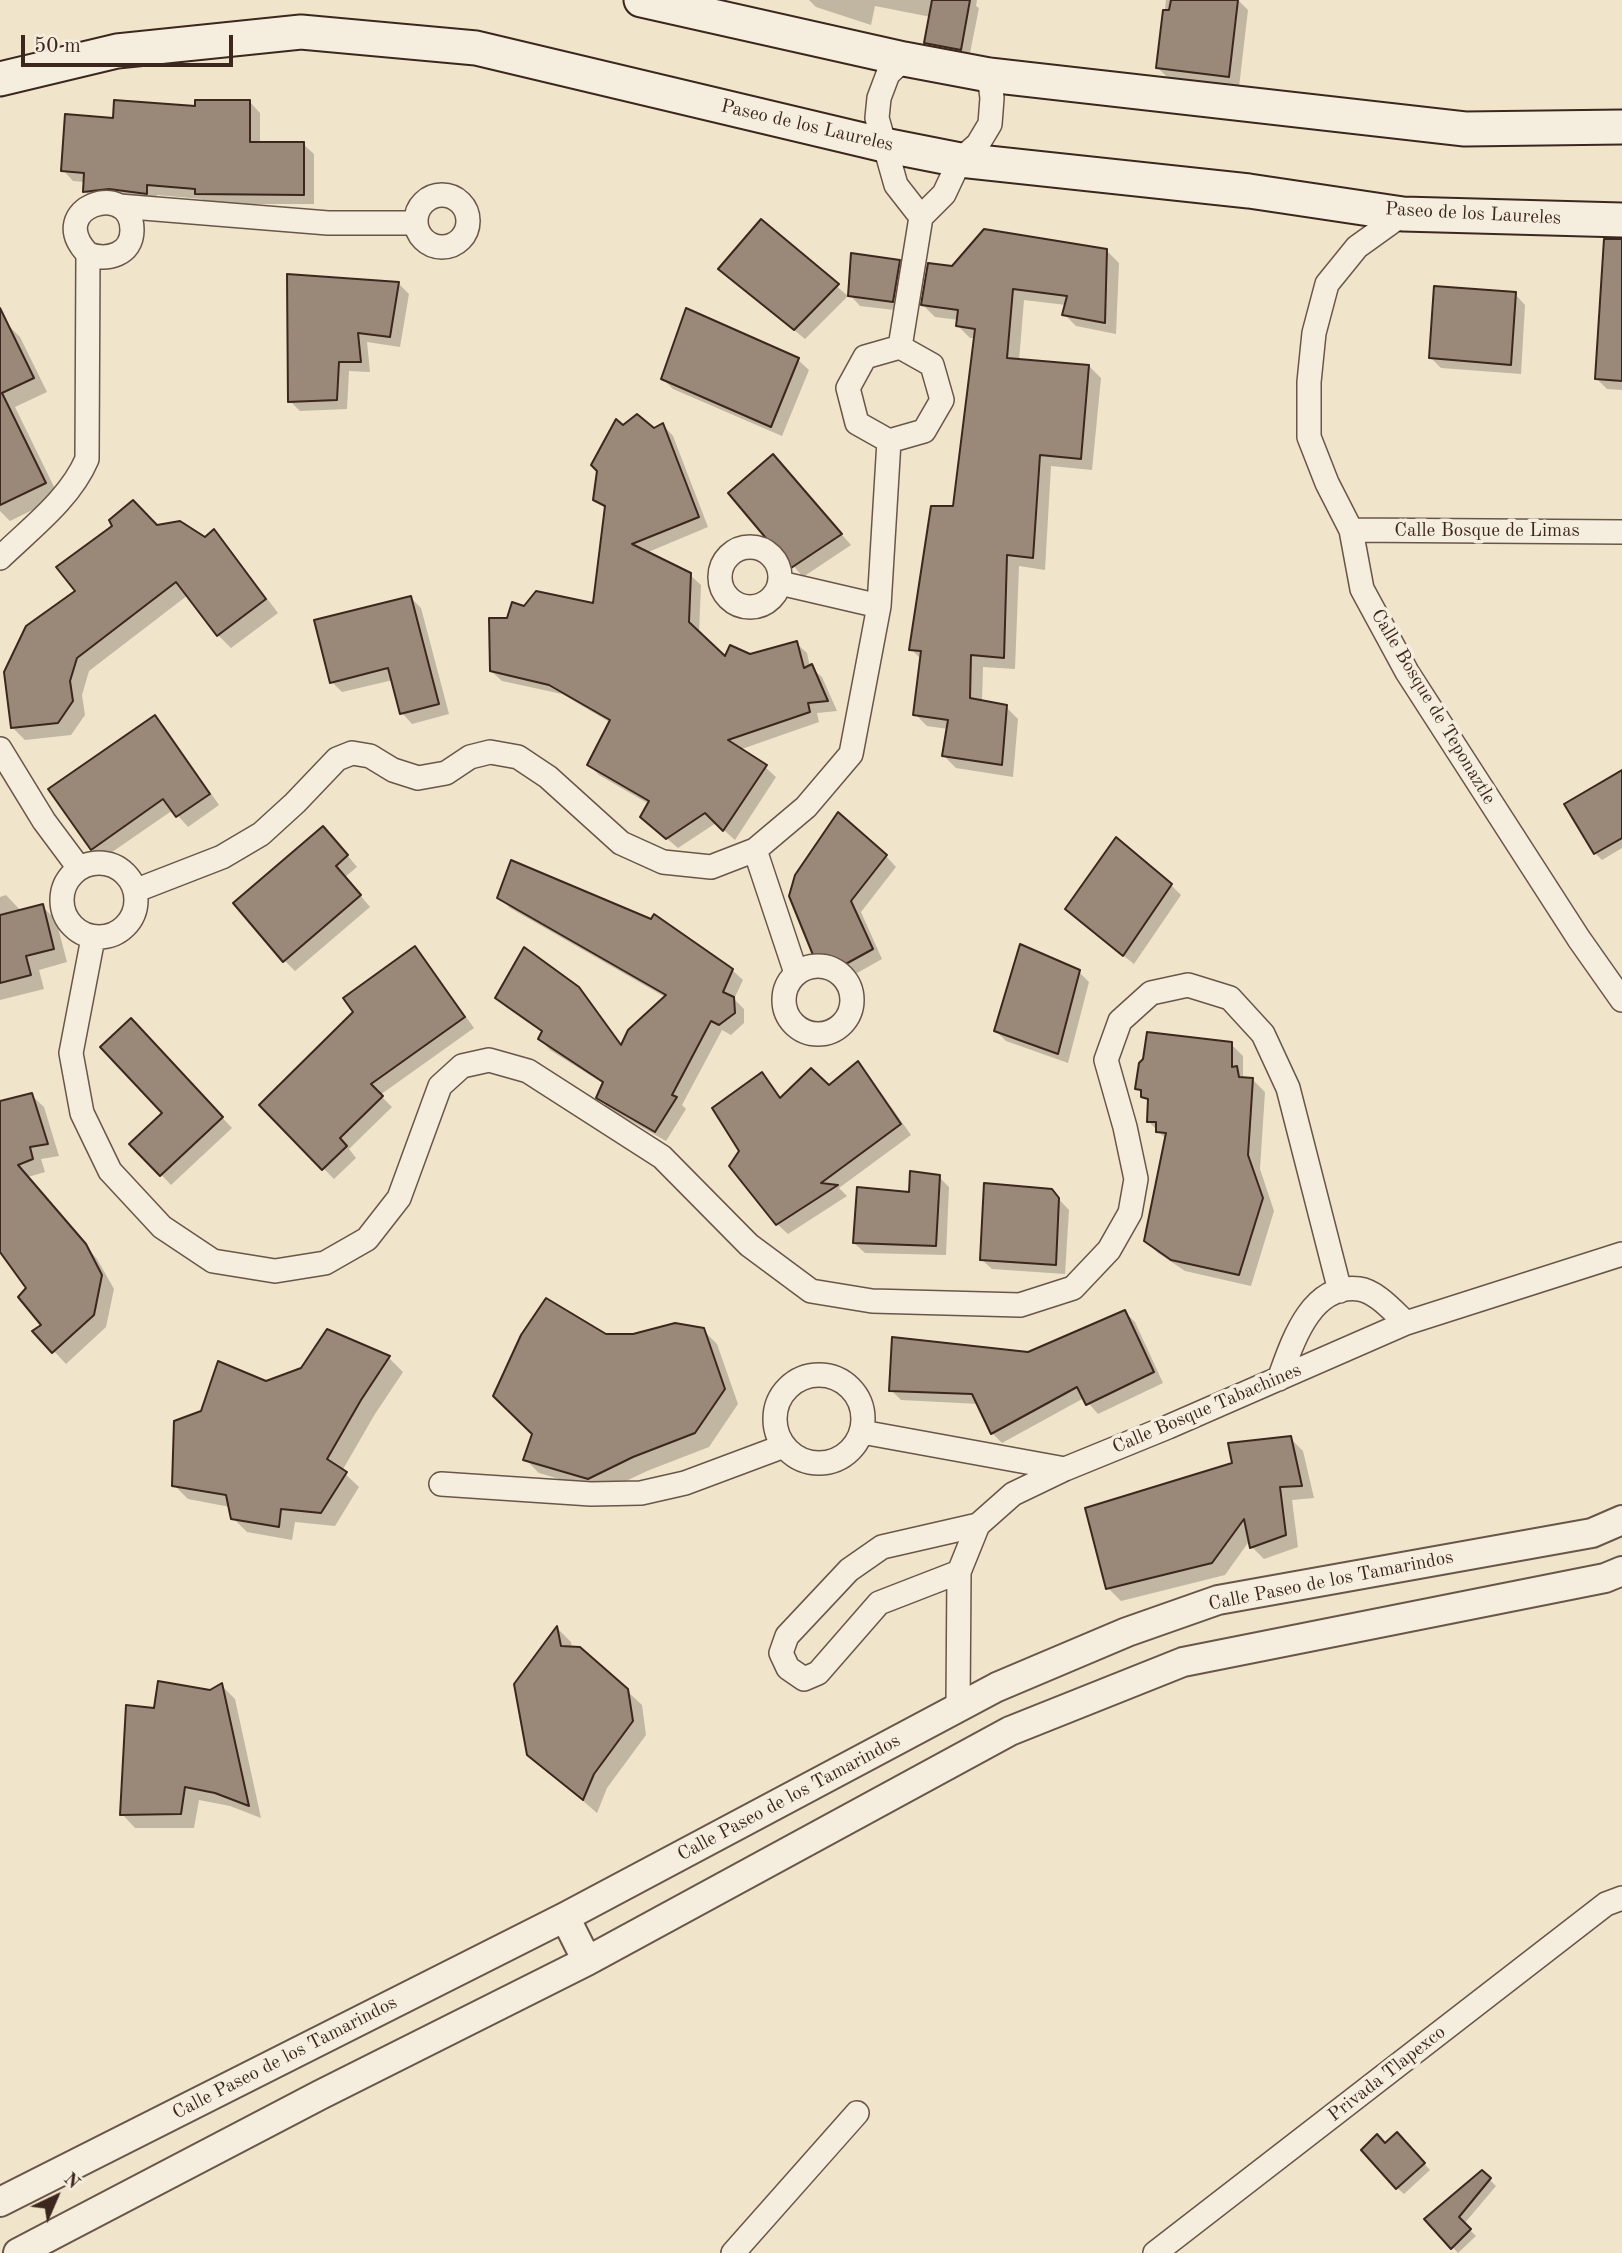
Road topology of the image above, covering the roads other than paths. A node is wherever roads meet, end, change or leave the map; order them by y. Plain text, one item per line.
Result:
1 (641, 0) edge
2 (904, 59) junction
3 (989, 75) junction
4 (0, 79) edge
5 (1622, 127) edge
6 (884, 145) junction
7 (960, 160) junction
8 (119, 206) junction
9 (1403, 214) junction
10 (921, 217) junction
11 (1622, 220) edge
12 (416, 223) dead end
13 (88, 254) junction
14 (900, 347) junction
15 (889, 441) junction
16 (1351, 530) junction
17 (1622, 531) edge
18 (0, 558) edge
19 (780, 583) dead end
20 (879, 606) junction
21 (0, 749) edge
22 (755, 850) junction
23 (79, 868) junction
24 (136, 890) junction
25 (93, 938) junction
26 (796, 973) dead end
27 (1622, 1000) edge
28 (1622, 1254) edge
29 (1340, 1291) junction
30 (1406, 1323) junction
31 (1279, 1379) junction
32 (862, 1432) junction
33 (783, 1446) junction
34 (1065, 1469) junction
35 (441, 1484) dead end
36 (1622, 1520) edge
37 (978, 1525) junction
38 (1622, 1571) edge
39 (960, 1572) junction
40 (958, 1707) junction
41 (1622, 1898) edge
42 (565, 1917) junction
43 (587, 1961) junction
44 (857, 2113) dead end
45 (0, 2202) edge
46 (18, 2253) edge
47 (733, 2253) edge
48 (1154, 2253) edge

1 - 2 main road
2 - 3 main road
2 - 6 street
3 - 5 main road
3 - 7 street
4 - 6 main road, Paseo de los Laureles
6 - 7 main road, Paseo de los Laureles
6 - 10 street
7 - 9 main road, Paseo de los Laureles
7 - 10 street
8 - 12 street
8 - 13 street
8 - 13 street
9 - 11 main road, Paseo de los Laureles
9 - 16 street, Calle Bosque de Teponaztle
10 - 14 street
13 - 18 street
14 - 15 street
14 - 15 street
15 - 20 street
16 - 17 street, Calle Bosque de Limas
16 - 27 street, Calle Bosque de Teponaztle
19 - 20 street
20 - 22 street
21 - 23 street
22 - 24 street
22 - 26 street
23 - 24 street
23 - 25 street
24 - 25 street
25 - 29 street
28 - 30 street, Calle Bosque Tabachines
29 - 30 street
29 - 31 street
30 - 31 street, Calle Bosque Tabachines
31 - 34 street, Calle Bosque Tabachines
32 - 33 street
32 - 33 street
32 - 34 street
33 - 35 street
34 - 37 street, Calle Bosque Tabachines
36 - 40 street, Calle Paseo de los Tamarindos
37 - 39 street, Calle Bosque Tabachines
37 - 39 street
38 - 43 street
39 - 40 street, Calle Bosque Tabachines
40 - 42 street, Calle Paseo de los Tamarindos
41 - 48 street, Privada Tlapexco
42 - 43 street
42 - 45 street, Calle Paseo de los Tamarindos
43 - 46 street
44 - 47 street

